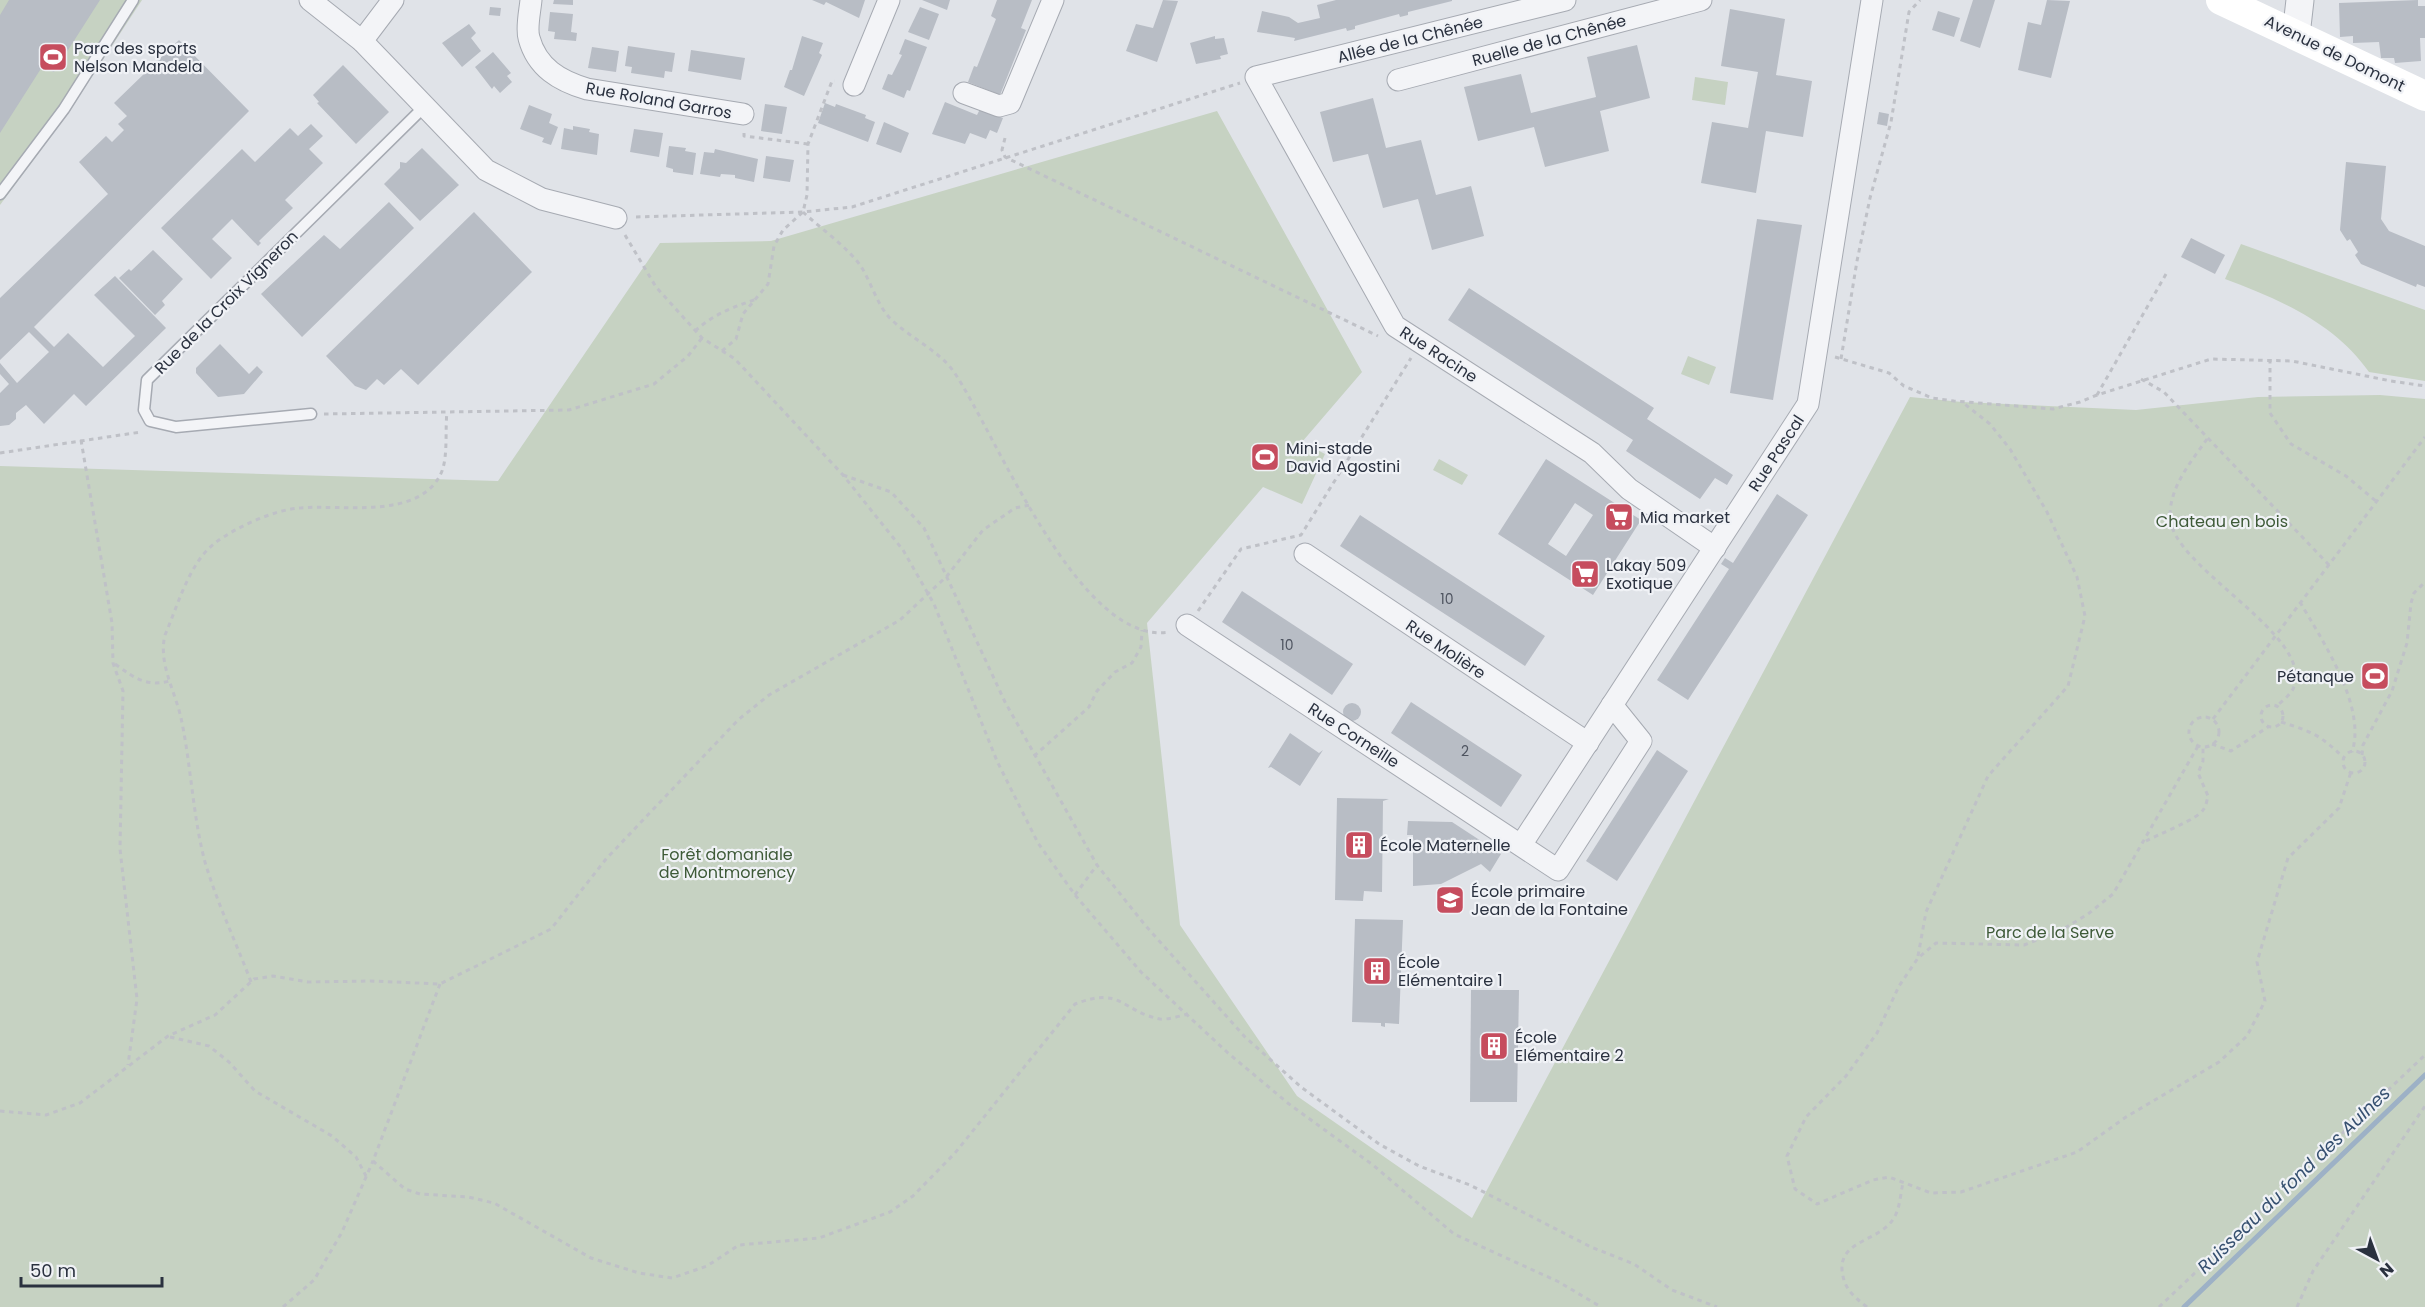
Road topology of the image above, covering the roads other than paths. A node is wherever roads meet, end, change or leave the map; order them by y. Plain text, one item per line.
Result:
1 (133, 0) edge
2 (310, 0) edge
3 (393, 0) edge
4 (531, 0) edge
5 (889, 0) edge
6 (1053, 0) edge
7 (1565, 0) edge
8 (1701, 0) edge
9 (1872, 0) edge
10 (2300, 0) edge
11 (2238, 3) edge
12 (2296, 35) junction
13 (362, 42) junction
14 (1256, 78) joint
15 (1398, 80) dead end
16 (854, 85) road end
17 (964, 93) dead end
18 (2425, 96) edge
19 (425, 106) junction
20 (743, 114) road end
21 (0, 194) edge
22 (616, 218) road end
23 (311, 414) road end
24 (1715, 548) junction
25 (1305, 554) dead end
26 (1187, 625) road end
27 (1612, 705) junction
28 (1588, 743) junction
29 (1521, 845) junction

1 - 21 lane
2 - 13 street
3 - 13 street
4 - 20 street, Rue Roland Garros
5 - 16 street
6 - 17 street
7 - 14 street, Allée de la Chênée
8 - 15 street, Ruelle de la Chênée
9 - 24 street, Rue Pascal
10 - 12 street
11 - 12 main road, Avenue de Domont
12 - 18 main road, Avenue de Domont
13 - 19 street
14 - 24 street, Rue Racine
19 - 22 street
19 - 23 lane, Rue de la Croix Vigneron
24 - 27 street, Rue Pascal
25 - 28 street, Rue Molière
26 - 29 street, Rue Corneille
27 - 28 street, Rue Pascal
27 - 29 street, Rue Corneille
28 - 29 street, Rue Pascal

